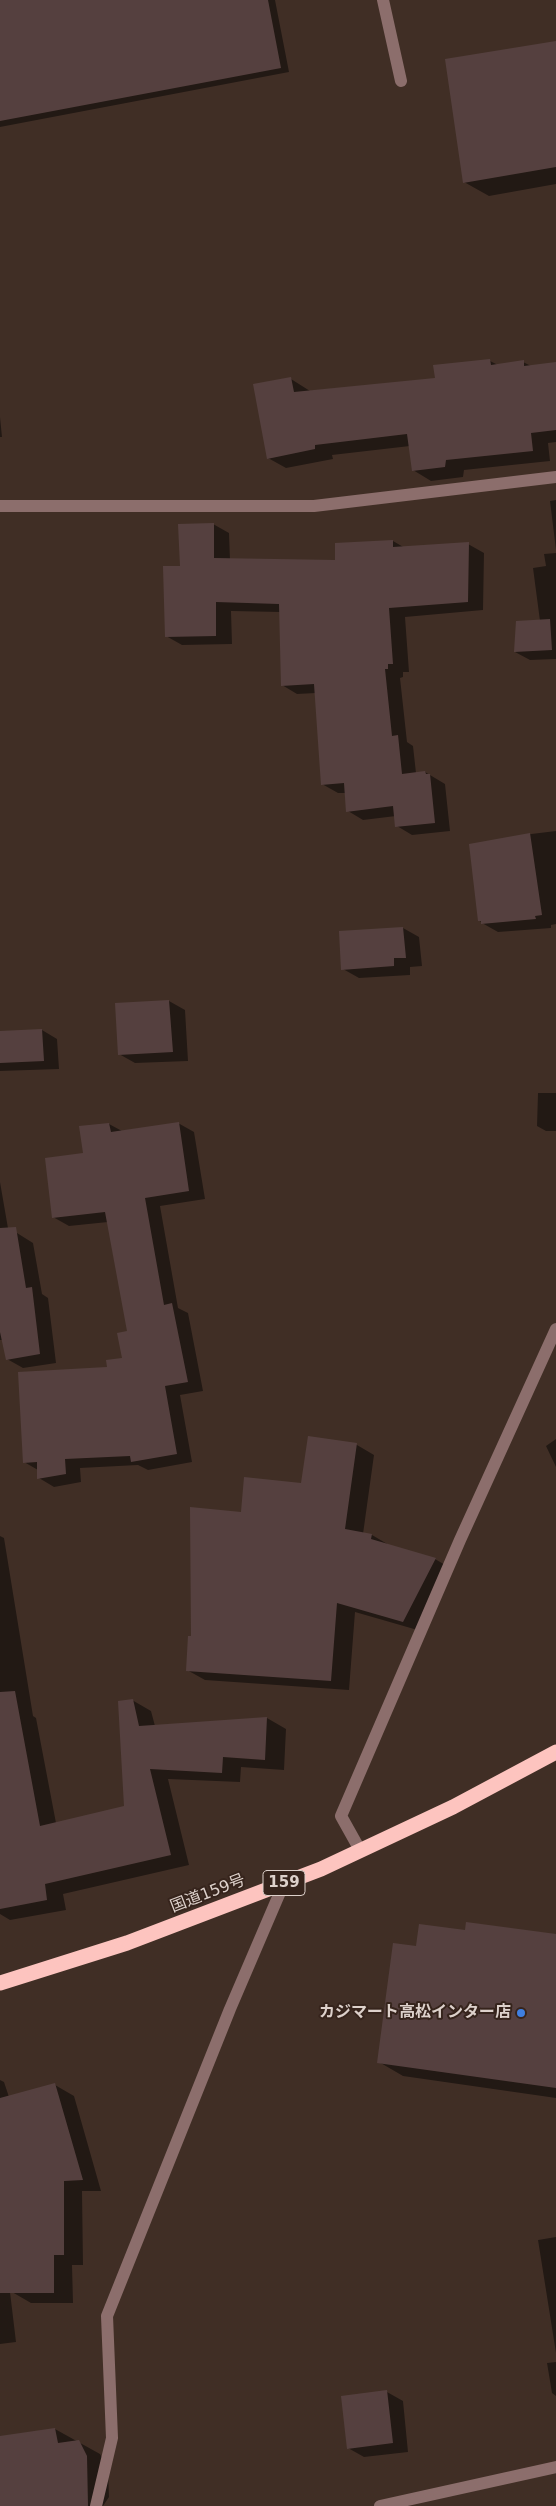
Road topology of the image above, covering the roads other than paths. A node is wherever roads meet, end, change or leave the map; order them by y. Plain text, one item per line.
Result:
1 (383, 0) edge
2 (401, 81) dead end
3 (556, 478) edge
4 (0, 506) edge
5 (556, 1329) edge
6 (556, 1752) edge
7 (360, 1850) junction
8 (284, 1883) junction
9 (0, 1984) edge
10 (556, 2467) edge
11 (96, 2506) edge
12 (380, 2506) edge

1 - 2 street
3 - 4 street
5 - 7 street
6 - 7 highway, 国道159号 / 159
7 - 8 highway, 国道159号 / 159
8 - 9 highway, 国道159号 / 159
8 - 11 street
10 - 12 street

